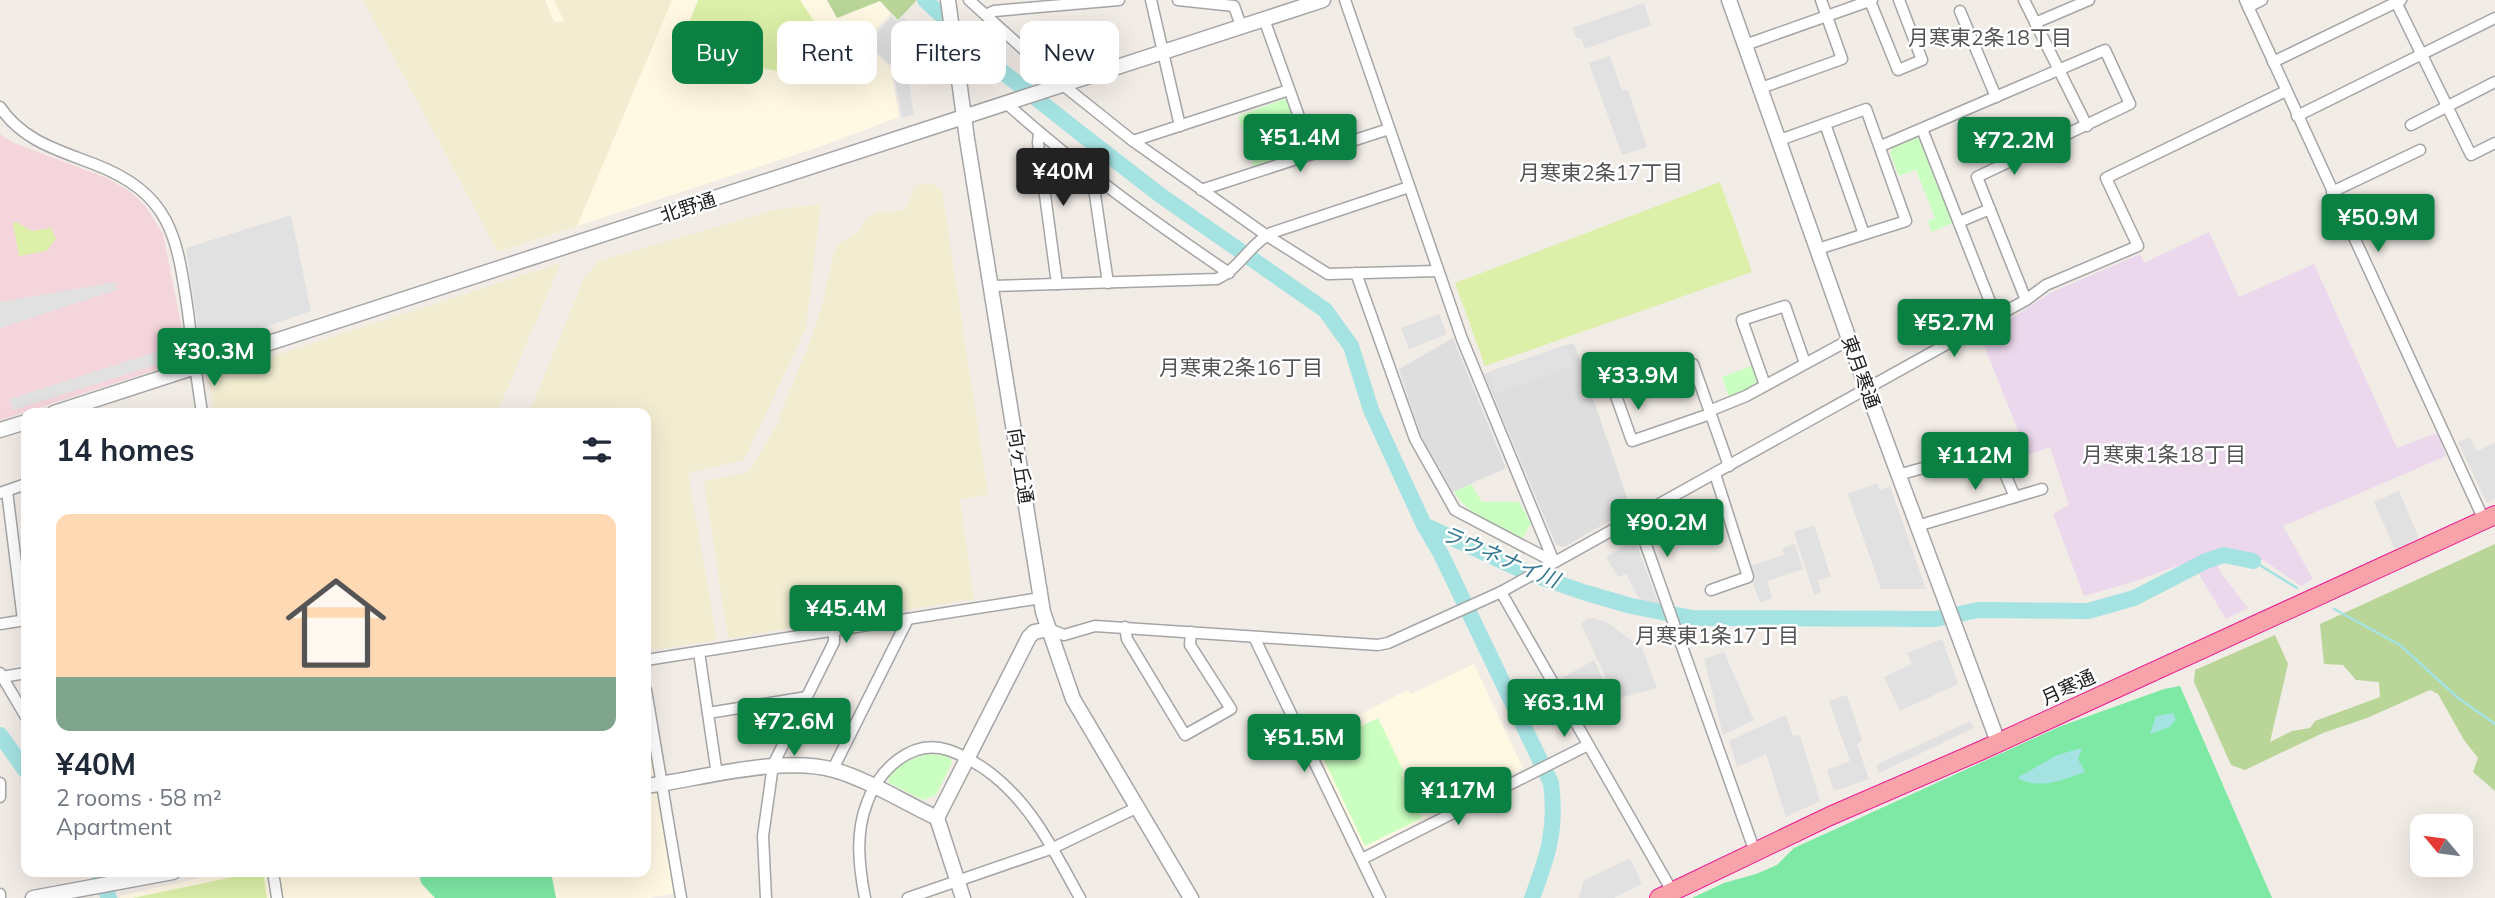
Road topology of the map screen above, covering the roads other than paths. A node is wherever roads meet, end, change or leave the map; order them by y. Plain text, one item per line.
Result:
1 (948, 0) edge
2 (969, 0) edge
3 (1119, 0) edge
4 (1151, 0) edge
5 (1178, 0) edge
6 (1323, 0) edge
7 (1345, 0) edge
8 (1729, 0) edge
9 (1821, 0) edge
10 (1899, 0) edge
11 (2024, 0) edge
12 (2262, 0) edge
13 (1871, 1) edge
14 (2082, 1) edge
15 (2397, 1) edge
16 (2247, 3) edge
17 (1961, 12) dead end
18 (986, 15) junction
19 (1827, 17) junction
20 (2495, 18) edge
21 (1265, 19) junction
22 (2035, 23) junction
23 (1241, 26) junction
24 (1745, 45) junction
25 (1163, 51) junction
26 (2423, 54) junction
27 (2273, 62) junction
28 (2058, 70) junction
29 (2495, 82) edge
30 (1060, 86) junction
31 (1761, 88) junction
32 (1289, 90) junction
33 (2286, 91) junction
34 (1996, 97) junction
35 (1009, 102) junction
36 (2448, 106) junction
37 (0, 107) edge
38 (964, 116) junction
39 (2297, 116) junction
40 (1825, 124) junction
41 (2412, 125) dead end
42 (1180, 126) junction
43 (2087, 126) junction
44 (1389, 129) junction
45 (1922, 129) junction
46 (1039, 133) junction
47 (1780, 140) junction
48 (1133, 141) junction
49 (2495, 143) edge
50 (1881, 146) junction
51 (2420, 150) dead end
52 (1312, 153) junction
53 (1095, 179) junction
54 (1409, 187) junction
55 (1201, 190) junction
56 (2332, 192) junction
57 (1990, 209) junction
58 (1959, 222) junction
59 (1864, 234) junction
60 (1266, 235) junction
61 (1818, 249) junction
62 (1437, 271) junction
63 (1228, 273) junction
64 (1356, 273) junction
65 (1108, 283) junction
66 (1057, 284) junction
67 (993, 286) junction
68 (2026, 300) junction
69 (1996, 317) junction
70 (1849, 340) junction
71 (1805, 363) junction
72 (195, 368) junction
73 (1765, 386) junction
74 (1867, 390) junction
75 (70, 408) edge
76 (201, 408) edge
77 (1709, 412) junction
78 (21, 424) edge
79 (0, 430) edge
80 (1729, 466) junction
81 (1714, 474) junction
82 (1898, 475) junction
83 (21, 486) edge
84 (2042, 489) dead end
85 (4, 492) edge
86 (2015, 497) junction
87 (1636, 517) junction
88 (2489, 517) edge
89 (1917, 526) junction
90 (1554, 562) junction
91 (1711, 590) dead end
92 (1501, 592) junction
93 (21, 596) edge
94 (1041, 598) junction
95 (908, 619) junction
96 (21, 621) edge
97 (0, 624) edge
98 (1125, 627) junction
99 (1049, 629) junction
100 (834, 631) junction
101 (1191, 632) junction
102 (1254, 637) junction
103 (699, 652) junction
104 (651, 659) edge
105 (21, 673) edge
106 (1, 675) edge
107 (807, 697) junction
108 (21, 709) edge
109 (708, 713) junction
110 (651, 719) edge
111 (1998, 742) junction
112 (1588, 745) junction
113 (966, 759) junction
114 (773, 765) junction
115 (833, 769) junction
116 (717, 775) junction
117 (0, 783) edge
118 (662, 783) junction
119 (651, 785) edge
120 (874, 788) junction
121 (0, 797) edge
122 (1136, 808) junction
123 (937, 818) junction
124 (1053, 848) junction
125 (1755, 852) junction
126 (1362, 859) junction
127 (139, 877) edge
128 (274, 877) edge
129 (957, 882) junction
130 (1665, 895) edge
131 (33, 898) edge
132 (277, 898) edge
133 (681, 898) edge
134 (766, 898) edge
135 (865, 898) edge
136 (908, 898) edge
137 (963, 898) edge
138 (1080, 898) edge
139 (1191, 898) edge
140 (1380, 898) edge

1 - 38 street, 向ヶ丘通
2 - 18 street
3 - 18 street
4 - 25 street
5 - 23 street
6 - 21 street, 北野通
7 - 44 street
8 - 24 street, 東月寒通
9 - 19 street
10 - 13 street
11 - 22 street
12 - 16 street
13 - 19 street
14 - 22 street
15 - 26 street
15 - 27 street
16 - 27 street
17 - 34 street
18 - 30 street
19 - 24 street
19 - 31 street
20 - 26 street
21 - 23 street, 北野通
21 - 32 street
22 - 28 street
23 - 25 street, 北野通
24 - 31 street, 東月寒通
25 - 30 street, 北野通
25 - 42 street
26 - 36 street
26 - 39 street
27 - 33 street
28 - 34 street
28 - 43 street
28 - 43 street
29 - 36 street
30 - 35 street, 北野通
30 - 48 street
31 - 47 street, 東月寒通
32 - 42 street
32 - 52 street
33 - 39 street
33 - 68 street
34 - 45 street
35 - 38 street, 北野通
35 - 46 street
36 - 41 street
36 - 49 street
37 - 72 street
38 - 67 street, 向ヶ丘通
38 - 72 street, 北野通
39 - 56 street
40 - 47 street
40 - 50 street
40 - 59 street
42 - 48 street
43 - 57 street
44 - 52 street
44 - 54 street
45 - 50 street
45 - 58 street
46 - 53 street
46 - 66 street
47 - 61 street, 東月寒通
48 - 55 street
50 - 59 street
51 - 56 street
52 - 55 street
53 - 63 street
53 - 65 street
54 - 60 street
54 - 62 street
55 - 60 street
56 - 88 street
57 - 58 street
57 - 68 street
58 - 69 street
59 - 61 street
60 - 63 street
60 - 64 street
61 - 70 street, 東月寒通
62 - 64 street
62 - 90 street
63 - 65 street
64 - 90 street
65 - 66 street
66 - 67 street
67 - 94 street, 向ヶ丘通
68 - 69 street
69 - 74 street
70 - 71 street
70 - 74 street, 東月寒通
71 - 73 street
71 - 73 street
72 - 75 street, 北野通
72 - 76 street
73 - 77 street
74 - 80 street
74 - 82 street, 東月寒通
77 - 77 street
77 - 80 street
78 - 79 street
80 - 81 street
81 - 87 street
81 - 91 street
82 - 86 street
82 - 89 street, 東月寒通
83 - 85 street
84 - 86 street
85 - 93 street
86 - 89 street
87 - 90 street
87 - 125 street
88 - 111 highway, 月寒通
89 - 111 street, 東月寒通
90 - 92 street
92 - 102 street
92 - 112 street
94 - 95 street
94 - 99 street, 向ヶ丘通
95 - 100 street
95 - 115 street
96 - 97 street
98 - 99 street
98 - 101 street
98 - 101 street
99 - 113 street
99 - 122 street, 向ヶ丘通
100 - 103 street
100 - 107 street
101 - 102 street
102 - 126 street
103 - 104 street
103 - 109 street
105 - 106 street
106 - 108 street
107 - 109 street
107 - 114 street
109 - 116 street
110 - 118 street
111 - 125 highway, 月寒通
112 - 126 street
112 - 130 street
113 - 120 street
113 - 123 street
113 - 124 street
114 - 115 street
114 - 116 street
114 - 134 street
115 - 120 street
116 - 118 street
117 - 121 street
118 - 119 street
118 - 133 street
120 - 123 street
120 - 135 street
122 - 124 street
122 - 139 street, 向ヶ丘通
123 - 129 street
124 - 129 street
124 - 138 street
125 - 130 highway, 月寒通
126 - 140 street
127 - 131 street
128 - 132 street
129 - 136 street
129 - 137 street

